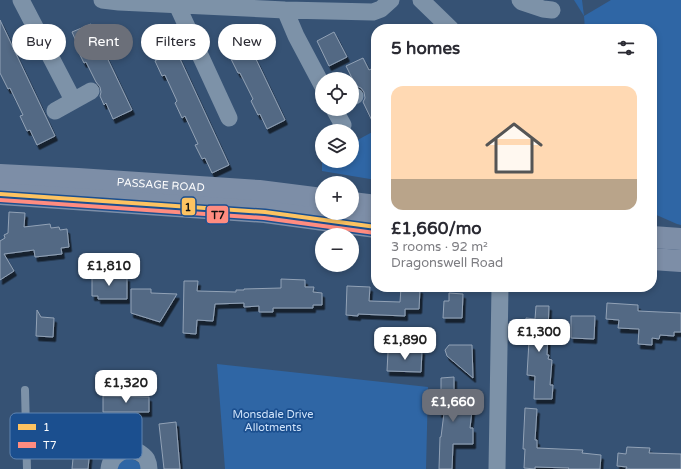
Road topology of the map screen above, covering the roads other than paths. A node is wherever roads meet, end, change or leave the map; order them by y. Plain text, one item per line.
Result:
1 (21, 0) edge
2 (102, 0) edge
3 (391, 0) edge
4 (421, 0) edge
5 (520, 0) edge
6 (177, 5) junction
7 (285, 10) junction
8 (552, 10) dead end
9 (446, 24) edge
10 (315, 73) edge
11 (91, 91) dead end
12 (73, 100) junction
13 (229, 110) dead end
14 (55, 111) dead end
15 (0, 175) edge
16 (0, 194) edge
17 (315, 198) edge
18 (359, 204) edge
19 (371, 205) edge
20 (371, 226) edge
21 (657, 237) edge
22 (681, 239) edge
23 (657, 259) edge
24 (681, 261) edge
25 (500, 292) edge
26 (25, 390) dead end
27 (26, 413) edge
28 (142, 454) edge
29 (27, 459) edge
30 (112, 459) edge
31 (27, 469) edge
32 (110, 469) edge
33 (149, 469) edge
34 (497, 469) edge

1 - 12 street
2 - 6 street
3 - 7 street
4 - 9 street
5 - 8 street
6 - 7 street
6 - 13 street
7 - 10 street
11 - 12 street
12 - 14 street
15 - 17 main road, PASSAGE ROAD
16 - 20 main road, PASSAGE ROAD
18 - 19 main road
21 - 22 main road
23 - 24 main road
25 - 34 street
26 - 27 lane
28 - 33 street
29 - 31 lane
30 - 32 street

